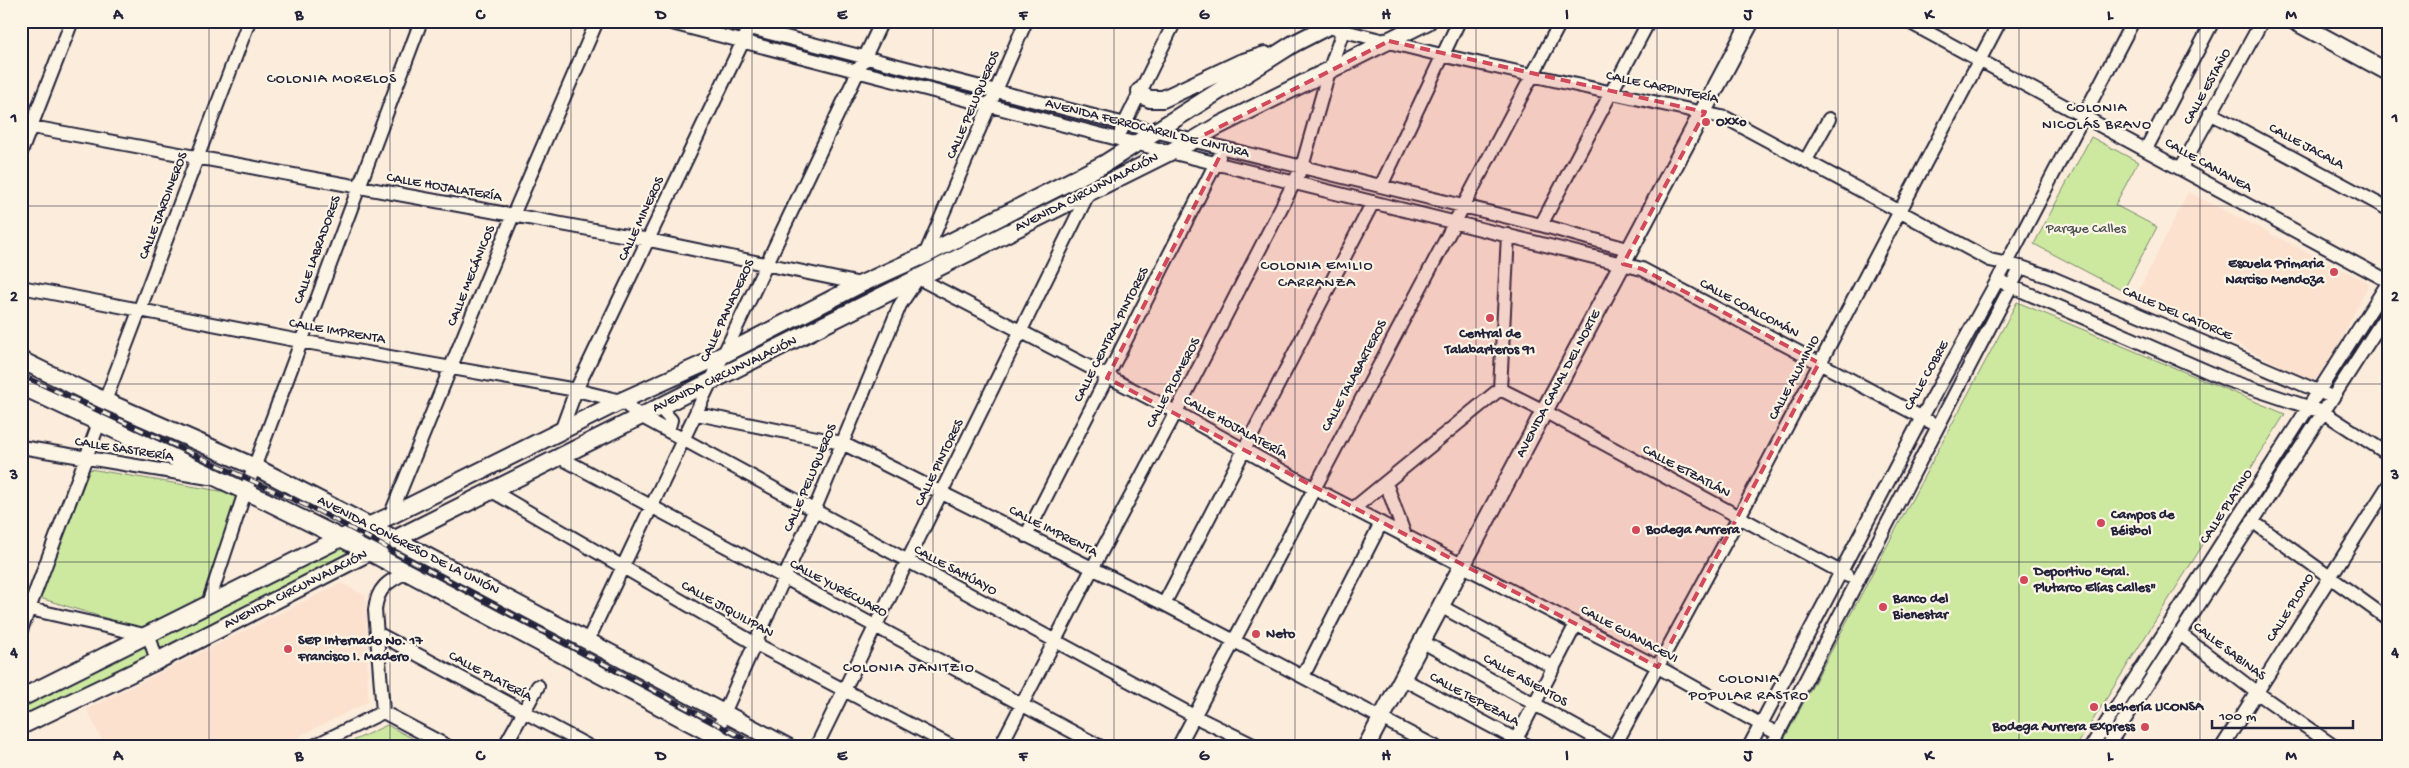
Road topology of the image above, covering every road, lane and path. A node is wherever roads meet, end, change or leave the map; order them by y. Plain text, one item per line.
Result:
1 (72, 21) edge
2 (249, 21) edge
3 (420, 21) edge
4 (597, 21) edge
5 (664, 21) edge
6 (723, 21) edge
7 (882, 21) edge
8 (1026, 21) edge
9 (1175, 21) edge
10 (1428, 21) edge
11 (1459, 21) edge
12 (1561, 21) edge
13 (1649, 21) edge
14 (1751, 21) edge
15 (1907, 21) edge
16 (2000, 21) edge
17 (2134, 21) edge
18 (2214, 21) edge
19 (2262, 21) edge
20 (2294, 21) edge
21 (1334, 24) edge
22 (751, 25) edge
23 (697, 26) edge
24 (742, 42) junction
25 (1388, 42) junction
26 (1293, 44) junction
27 (1441, 55) junction
28 (865, 57) junction
29 (1980, 60) junction
30 (858, 71) junction
31 (1329, 71) junction
32 (2388, 72) edge
33 (1532, 74) junction
34 (933, 75) junction
35 (928, 90) junction
36 (996, 90) junction
37 (1140, 91) junction
38 (1612, 93) junction
39 (1211, 97) junction
40 (990, 106) junction
41 (1705, 112) junction
42 (2210, 113) junction
43 (2084, 116) junction
44 (1829, 120) dead end
45 (1125, 124) junction
46 (26, 126) edge
47 (1216, 126) junction
48 (1158, 132) junction
49 (1118, 139) junction
50 (1194, 140) junction
51 (1140, 143) junction
52 (1224, 148) junction
53 (2146, 149) junction
54 (1171, 151) junction
55 (21, 152) edge
56 (199, 156) junction
57 (1806, 160) junction
58 (1216, 162) junction
59 (1302, 167) junction
60 (2181, 168) junction
61 (1295, 182) junction
62 (1381, 186) junction
63 (358, 187) junction
64 (1090, 192) junction
65 (1373, 202) junction
66 (1462, 207) junction
67 (2388, 208) edge
68 (1898, 212) junction
69 (513, 215) junction
70 (1454, 222) junction
71 (1541, 225) junction
72 (1508, 235) junction
73 (649, 240) junction
74 (925, 255) junction
75 (1627, 257) junction
76 (766, 263) junction
77 (2007, 263) junction
78 (2021, 267) junction
79 (918, 278) junction
80 (1998, 279) junction
81 (2388, 282) edge
82 (861, 284) junction
83 (2012, 286) junction
84 (21, 287) edge
85 (140, 311) junction
86 (2388, 312) edge
87 (1020, 333) junction
88 (300, 341) junction
89 (725, 354) junction
90 (21, 360) edge
91 (1819, 364) junction
92 (452, 367) junction
93 (1107, 378) junction
94 (711, 382) junction
95 (21, 386) edge
96 (576, 390) junction
97 (1500, 390) junction
98 (2319, 390) junction
99 (2332, 397) junction
100 (105, 401) junction
101 (621, 401) junction
102 (659, 407) junction
103 (2308, 408) junction
104 (1544, 411) junction
105 (1176, 412) junction
106 (2323, 412) junction
107 (696, 414) junction
108 (642, 417) junction
109 (1921, 418) junction
110 (98, 423) junction
111 (1938, 426) junction
112 (668, 430) junction
113 (561, 432) junction
114 (684, 439) junction
115 (842, 443) junction
116 (21, 447) edge
117 (1245, 451) junction
118 (2388, 454) edge
119 (561, 458) junction
120 (84, 459) junction
121 (255, 468) junction
122 (222, 480) junction
123 (1386, 483) junction
124 (2388, 486) edge
125 (1313, 488) junction
126 (492, 491) junction
127 (245, 492) junction
128 (942, 493) junction
129 (652, 506) junction
130 (1353, 509) junction
131 (814, 511) junction
132 (390, 516) junction
133 (1739, 517) junction
134 (2252, 521) junction
135 (1381, 523) junction
136 (370, 526) junction
137 (1026, 536) junction
138 (1405, 536) junction
139 (341, 538) junction
140 (395, 538) junction
141 (371, 553) junction
142 (907, 562) junction
143 (1463, 566) junction
144 (622, 568) junction
145 (1092, 568) junction
146 (407, 572) junction
147 (1841, 573) junction
148 (2329, 576) junction
149 (785, 578) junction
150 (1857, 580) junction
151 (208, 604) junction
152 (1164, 604) junction
153 (1442, 607) junction
154 (24, 609) edge
155 (2388, 619) edge
156 (1576, 624) junction
157 (876, 627) junction
158 (21, 630) edge
159 (377, 633) junction
160 (2179, 633) junction
161 (149, 636) junction
162 (588, 640) junction
163 (1233, 640) junction
164 (1055, 641) junction
165 (1423, 642) junction
166 (754, 643) junction
167 (157, 661) junction
168 (1658, 667) junction
169 (1553, 668) junction
170 (1303, 676) junction
171 (1403, 679) junction
172 (538, 686) dead end
173 (845, 689) junction
174 (2256, 692) junction
175 (21, 698) edge
176 (1534, 703) junction
177 (1022, 704) junction
178 (382, 712) junction
179 (523, 712) junction
180 (724, 713) junction
181 (1194, 716) junction
182 (1381, 718) junction
183 (1760, 725) junction
184 (21, 726) edge
185 (1778, 734) junction
186 (715, 742) edge
187 (1514, 743) edge
188 (2100, 745) edge
189 (312, 747) edge
190 (449, 747) edge
191 (504, 747) edge
192 (590, 747) edge
193 (736, 747) edge
194 (788, 747) edge
195 (816, 747) edge
196 (953, 747) edge
197 (1000, 747) edge
198 (1101, 747) edge
199 (1178, 747) edge
200 (1257, 747) edge
201 (1366, 747) edge
202 (1436, 747) edge
203 (1530, 747) edge
204 (1613, 747) edge
205 (1749, 747) edge
206 (1771, 747) edge
207 (2222, 747) edge
208 (2335, 747) edge

1 - 46 street
2 - 56 street, CALLE JARDINEROS
3 - 63 street, CALLE LABRADORES
4 - 69 street, CALLE MECÁNICOS
5 - 23 street, AVENIDA FERROCARRIL DE CINTURA
6 - 22 street, AVENIDA FERROCARRIL DE CINTURA
7 - 28 street, CALLE PANADEROS
8 - 36 street, CALLE PELUQUEROS
9 - 37 street
10 - 25 main road, AVENIDA CIRCUNVALACIÓN
11 - 27 street
12 - 33 street, CALLE TALABARTEROS
13 - 38 street
14 - 41 main road, AVENIDA CANAL DEL NORTE
15 - 29 street, CALLE CANANEA
16 - 29 street, CALLE ALUMINIO
17 - 43 street, CALLE COBRE
18 - 53 street
19 - 42 street, CALLE ESTAÑO
20 - 32 main road
21 - 25 street, CALLE CARPINTERÍA
21 - 26 main road, AVENIDA CIRCUNVALACIÓN
21 - 31 street, CALLE PLOMEROS
22 - 24 street, CALLE MINEROS
22 - 28 street, AVENIDA FERROCARRIL DE CINTURA
23 - 24 street, AVENIDA FERROCARRIL DE CINTURA
24 - 30 street, AVENIDA FERROCARRIL DE CINTURA
24 - 73 street, CALLE MINEROS
25 - 27 street, CALLE CARPINTERÍA
25 - 31 main road, AVENIDA CIRCUNVALACIÓN
26 - 37 main road
26 - 39 main road, AVENIDA CIRCUNVALACIÓN
27 - 33 street, CALLE CARPINTERÍA
27 - 62 street
28 - 30 street, CALLE PANADEROS
28 - 34 street, AVENIDA FERROCARRIL DE CINTURA
29 - 43 street, CALLE CANANEA
29 - 68 street, CALLE ALUMINIO
30 - 35 street, AVENIDA FERROCARRIL DE CINTURA
30 - 76 street, CALLE PANADEROS
31 - 47 main road, AVENIDA CIRCUNVALACIÓN
31 - 59 street, CALLE PLOMEROS
33 - 38 street, CALLE CARPINTERÍA
33 - 66 street, CALLE TALABARTEROS
34 - 35 street
34 - 36 street, AVENIDA FERROCARRIL DE CINTURA
35 - 40 street, AVENIDA FERROCARRIL DE CINTURA
36 - 40 street, CALLE PELUQUEROS
36 - 45 street, AVENIDA FERROCARRIL DE CINTURA
37 - 45 street
38 - 41 street, CALLE CARPINTERÍA
38 - 71 street
39 - 47 main road
39 - 48 main road, AVENIDA CIRCUNVALACIÓN
40 - 49 street, AVENIDA FERROCARRIL DE CINTURA
40 - 74 street, CALLE PELUQUEROS
41 - 57 street, CALLE CARPINTERÍA
41 - 75 main road, AVENIDA CANAL DEL NORTE
42 - 60 street, CALLE ESTAÑO
42 - 67 street, CALLE JACALA
43 - 53 street, CALLE CANANEA
43 - 77 street, CALLE COBRE
44 - 57 street
45 - 48 street, AVENIDA FERROCARRIL DE CINTURA
45 - 49 street
46 - 55 street
46 - 56 street, CALLE HOJALATERÍA
47 - 50 main road, AVENIDA CIRCUNVALACIÓN
48 - 50 street, AVENIDA FERROCARRIL DE CINTURA
48 - 51 main road, AVENIDA CIRCUNVALACIÓN
49 - 51 street, AVENIDA FERROCARRIL DE CINTURA
50 - 52 street, AVENIDA FERROCARRIL DE CINTURA
50 - 54 main road, AVENIDA CIRCUNVALACIÓN
51 - 54 street, AVENIDA FERROCARRIL DE CINTURA
51 - 74 main road, AVENIDA CIRCUNVALACIÓN
52 - 58 street, CALLE CENTRAL PINTORES
52 - 59 street, AVENIDA FERROCARRIL DE CINTURA
53 - 60 street, CALLE CANANEA
54 - 58 street, AVENIDA FERROCARRIL DE CINTURA
54 - 64 main road, AVENIDA CIRCUNVALACIÓN
56 - 63 street, CALLE HOJALATERÍA
56 - 85 street, CALLE JARDINEROS
57 - 68 street, CALLE CARPINTERÍA
58 - 61 street, AVENIDA FERROCARRIL DE CINTURA
58 - 93 street, CALLE CENTRAL PINTORES
59 - 61 street, CALLE PLOMEROS
59 - 62 street, AVENIDA FERROCARRIL DE CINTURA
60 - 81 street, CALLE CANANEA
61 - 65 street, AVENIDA FERROCARRIL DE CINTURA
61 - 105 street, CALLE PLOMEROS
62 - 66 street, AVENIDA FERROCARRIL DE CINTURA
63 - 69 street, CALLE HOJALATERÍA
63 - 88 street, CALLE LABRADORES
64 - 79 main road, AVENIDA CIRCUNVALACIÓN
64 - 87 street, CALLE PINTORES
65 - 70 street, AVENIDA FERROCARRIL DE CINTURA
65 - 117 street
66 - 70 street, CALLE TALABARTEROS
66 - 71 street, AVENIDA FERROCARRIL DE CINTURA
68 - 77 street, CALLE CARPINTERÍA
68 - 91 street, CALLE ALUMINIO
69 - 73 street, CALLE HOJALATERÍA
69 - 92 street, CALLE MECÁNICOS
70 - 72 street, AVENIDA FERROCARRIL DE CINTURA
70 - 125 street, CALLE TALABARTEROS
71 - 75 street, AVENIDA FERROCARRIL DE CINTURA
72 - 75 street, AVENIDA FERROCARRIL DE CINTURA
72 - 97 street
73 - 76 street, CALLE HOJALATERÍA
73 - 96 street, CALLE MINEROS
74 - 82 main road, AVENIDA CIRCUNVALACIÓN
75 - 91 street, CALLE COALCOMÁN
75 - 104 main road, AVENIDA CANAL DEL NORTE
76 - 82 street, CALLE HOJALATERÍA
76 - 89 street, CALLE PANADEROS
77 - 78 street, CALLE DEL CATORCE
77 - 80 street, CALLE COBRE
78 - 83 street
78 - 98 street, CALLE DEL CATORCE
79 - 87 street, CALLE HOJALATERÍA
79 - 94 main road, AVENIDA CIRCUNVALACIÓN
79 - 115 street, CALLE PELUQUEROS
80 - 83 street
80 - 109 street, CALLE COBRE
81 - 98 street, CALLE PLATINO
82 - 89 main road, AVENIDA CIRCUNVALACIÓN
83 - 103 street
83 - 111 street
84 - 85 street, CALLE IMPRENTA
85 - 88 street, CALLE IMPRENTA
85 - 100 street, CALLE JARDINEROS
86 - 99 street, CALLE PLATINO
87 - 93 street, CALLE HOJALATERÍA
87 - 128 street, CALLE PINTORES
88 - 92 street, CALLE IMPRENTA
88 - 121 street, CALLE LABRADORES
89 - 94 street, CALLE PANADEROS
89 - 101 main road, AVENIDA CIRCUNVALACIÓN
90 - 100 main road, AVENIDA CONGRESO DE LA UNIÓN
91 - 109 street, CALLE COALCOMÁN
91 - 133 street, CALLE ALUMINIO
92 - 96 street, CALLE IMPRENTA
92 - 132 street, CALLE MECÁNICOS
93 - 105 street, CALLE HOJALATERÍA
93 - 137 street, CALLE CENTRAL PINTORES
94 - 102 main road, AVENIDA CIRCUNVALACIÓN
94 - 107 street, CALLE PANADEROS
95 - 110 main road, AVENIDA CONGRESO DE LA UNIÓN
96 - 101 street, CALLE IMPRENTA
96 - 113 street, CALLE MINEROS
97 - 104 street, CALLE ETZATLÁN
97 - 123 street
98 - 99 street, CALLE DEL CATORCE
98 - 103 street, CALLE PLATINO
99 - 106 street, CALLE PLATINO
100 - 121 main road, AVENIDA CONGRESO DE LA UNIÓN
101 - 108 street, CALLE IMPRENTA
101 - 113 main road, AVENIDA CIRCUNVALACIÓN
102 - 108 main road, AVENIDA CIRCUNVALACIÓN
102 - 112 street
103 - 106 street
103 - 188 street, CALLE PLATINO
104 - 133 street, CALLE ETZATLÁN
104 - 143 main road, AVENIDA CANAL DEL NORTE
105 - 117 street, CALLE HOJALATERÍA
105 - 145 street, CALLE PLOMEROS
106 - 118 street
106 - 134 street, CALLE PLATINO
107 - 114 street, CALLE PANADEROS
107 - 115 street, CALLE IMPRENTA
108 - 112 street, CALLE SAHÚAYO
108 - 119 main road, AVENIDA CIRCUNVALACIÓN
109 - 111 street, CALLE COALCOMÁN
109 - 147 street, CALLE COBRE
110 - 120 street
110 - 122 main road, AVENIDA CONGRESO DE LA UNIÓN
111 - 150 street
112 - 114 street, CALLE SAHÚAYO
113 - 132 main road, AVENIDA CIRCUNVALACIÓN
114 - 129 street, CALLE PANADEROS
114 - 131 street, CALLE SAHÚAYO
115 - 128 street, CALLE IMPRENTA
115 - 131 street, CALLE PELUQUEROS
116 - 120 street, CALLE SASTRERÍA
117 - 125 street, CALLE HOJALATERÍA
117 - 152 street
119 - 126 main road, AVENIDA CIRCUNVALACIÓN
119 - 129 street, CALLE YURÉCUARO
120 - 122 street, CALLE SASTRERÍA
120 - 154 street
121 - 127 street, CALLE LABRADORES
121 - 136 main road, AVENIDA CONGRESO DE LA UNIÓN
122 - 127 main road, AVENIDA CONGRESO DE LA UNIÓN
123 - 130 street
123 - 138 street
124 - 148 street, CALLE PLOMO
125 - 130 street, CALLE HOJALATERÍA
125 - 163 street, CALLE TALABARTEROS
126 - 140 main road, AVENIDA CIRCUNVALACIÓN
126 - 144 street, CALLE JIQUILIPAN
127 - 139 main road, AVENIDA CONGRESO DE LA UNIÓN
127 - 151 street, CALLE LABRADORES
128 - 137 street, CALLE IMPRENTA
128 - 142 street, CALLE PINTORES
129 - 144 street, CALLE PANADEROS
129 - 149 street, CALLE YURÉCUARO
130 - 135 street, CALLE HOJALATERÍA
131 - 142 street, CALLE SAHÚAYO
131 - 149 street, CALLE PELUQUEROS
132 - 136 main road, AVENIDA CIRCUNVALACIÓN
133 - 147 street, CALLE ETZATLÁN
133 - 168 street, CALLE ALUMINIO
134 - 148 street
134 - 160 street, CALLE PLATINO
135 - 138 street, CALLE HOJALATERÍA
135 - 170 street
136 - 139 main road, AVENIDA CIRCUNVALACIÓN
136 - 140 main road, AVENIDA CONGRESO DE LA UNIÓN
137 - 145 street, CALLE IMPRENTA
138 - 143 street, CALLE HOJALATERÍA
139 - 141 main road, AVENIDA CONGRESO DE LA UNIÓN
139 - 151 main road, AVENIDA CIRCUNVALACIÓN
140 - 141 main road, AVENIDA CIRCUNVALACIÓN
140 - 162 main road, AVENIDA CONGRESO DE LA UNIÓN
141 - 146 main road, AVENIDA CONGRESO DE LA UNIÓN
141 - 167 main road, AVENIDA CIRCUNVALACIÓN
142 - 157 street, CALLE PINTORES
142 - 164 street, CALLE SAHÚAYO
143 - 153 main road, AVENIDA CANAL DEL NORTE
143 - 156 street, CALLE GUANACEVI
144 - 162 street, CALLE PANADEROS
144 - 166 street, CALLE JIQUILIPAN
145 - 152 street, CALLE IMPRENTA
145 - 164 street, CALLE PLOMEROS
146 - 159 street
146 - 186 main road, AVENIDA CONGRESO DE LA UNIÓN
147 - 150 street, CALLE ETZATLÁN
147 - 183 street, CALLE COBRE
148 - 155 street
148 - 174 street, CALLE PLOMO
149 - 157 street, CALLE YURÉCUARO
149 - 166 street, CALLE PELUQUEROS
150 - 185 street
151 - 161 main road, AVENIDA CIRCUNVALACIÓN
152 - 163 street, CALLE IMPRENTA
153 - 165 main road, AVENIDA CANAL DEL NORTE
153 - 169 street
154 - 158 street
154 - 161 street
156 - 168 street, CALLE GUANACEVI
156 - 169 street
157 - 173 street, CALLE PINTORES
157 - 177 street, CALLE YURÉCUARO
159 - 178 street
159 - 179 street, CALLE PLATERÍA
160 - 174 street, CALLE SABINAS
160 - 188 street, CALLE PLATINO
161 - 167 street
161 - 175 main road, AVENIDA CIRCUNVALACIÓN
162 - 180 main road, AVENIDA CONGRESO DE LA UNIÓN
163 - 170 street, CALLE IMPRENTA
163 - 181 street, CALLE TALABARTEROS
164 - 177 street, CALLE PLOMEROS
164 - 181 street, CALLE SAHÚAYO
165 - 171 main road, AVENIDA CANAL DEL NORTE
165 - 176 street, CALLE ASIENTOS
166 - 173 street, CALLE JIQUILIPAN
166 - 180 street, CALLE PELUQUEROS
167 - 184 main road, AVENIDA CIRCUNVALACIÓN
168 - 183 street, CALLE GUANACEVI
168 - 204 street, CALLE ALUMINIO
169 - 176 street
170 - 182 street, CALLE IMPRENTA
171 - 182 main road, AVENIDA CANAL DEL NORTE
171 - 187 street, CALLE TEPEZALA
172 - 179 street
173 - 195 street, CALLE PINTORES
173 - 196 street, CALLE JIQUILIPAN
174 - 207 street, CALLE PLOMO
174 - 208 street, CALLE SABINAS
176 - 187 street
176 - 204 street, CALLE ASIENTOS
177 - 197 street, CALLE PLOMEROS
177 - 198 street, CALLE YURÉCUARO
178 - 189 street
178 - 190 street
179 - 191 street
179 - 192 street, CALLE PLATERÍA
180 - 186 street, CALLE PELUQUEROS
180 - 194 main road, AVENIDA CONGRESO DE LA UNIÓN
181 - 199 street, CALLE TALABARTEROS
181 - 200 street, CALLE SAHÚAYO
182 - 201 main road, AVENIDA CANAL DEL NORTE
182 - 202 street, CALLE IMPRENTA
183 - 185 street, CALLE GUANACEVI
183 - 205 street, CALLE COBRE
185 - 206 street
186 - 193 main road, AVENIDA CONGRESO DE LA UNIÓN
187 - 203 street, CALLE TEPEZALA

